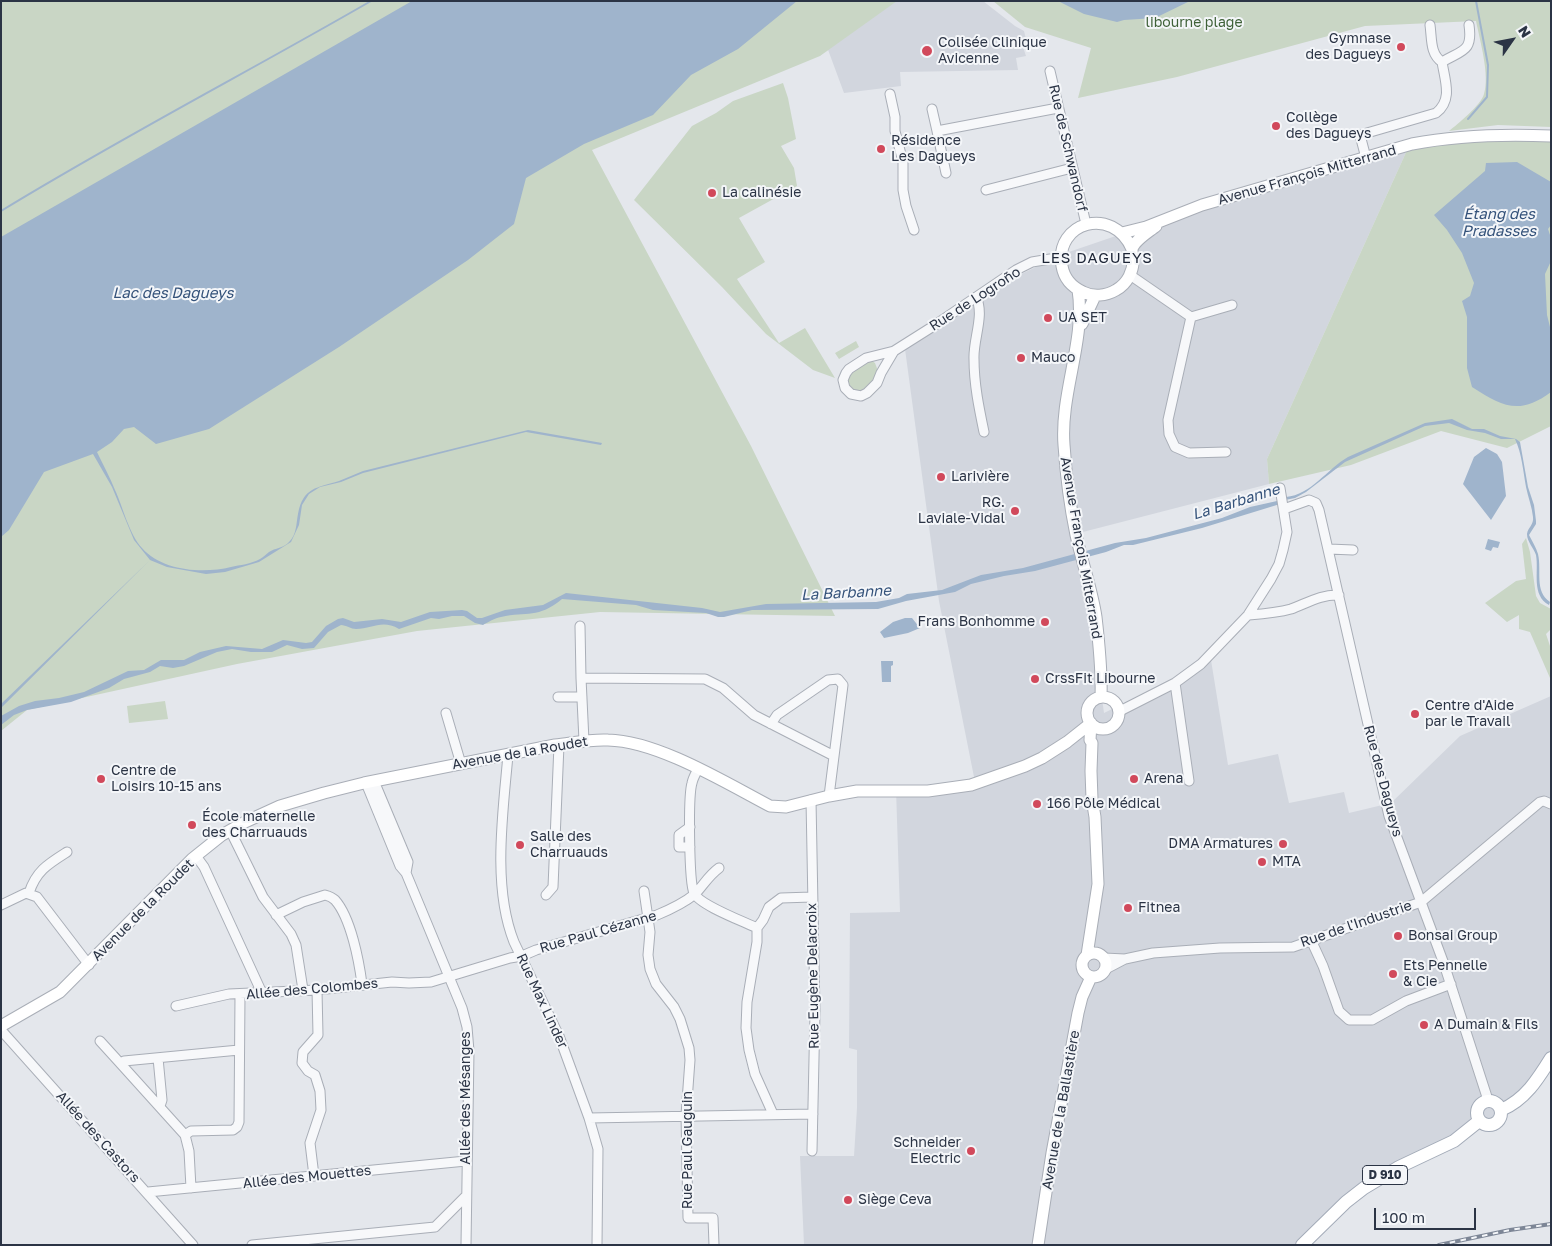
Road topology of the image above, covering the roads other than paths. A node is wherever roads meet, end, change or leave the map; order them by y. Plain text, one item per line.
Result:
1 (1430, 25) dead end
2 (1469, 25) dead end
3 (1442, 62) junction
4 (1050, 71) dead end
5 (890, 94) dead end
6 (1058, 108) junction
7 (932, 109) dead end
8 (937, 131) junction
9 (1551, 136) edge
10 (1366, 158) junction
11 (1072, 168) junction
12 (946, 173) dead end
13 (986, 190) dead end
14 (1170, 217) junction
15 (1086, 224) junction
16 (914, 230) dead end
17 (1122, 233) junction
18 (1132, 249) junction
19 (1061, 260) junction
20 (1130, 275) junction
21 (1078, 290) junction
22 (1095, 296) junction
23 (976, 297) junction
24 (1232, 305) dead end
25 (1191, 317) junction
26 (1077, 340) junction
27 (894, 351) junction
28 (874, 356) junction
29 (881, 372) junction
30 (984, 432) dead end
31 (1226, 452) dead end
32 (1280, 488) dead end
33 (1284, 509) junction
34 (1329, 549) junction
35 (1353, 550) dead end
36 (1339, 595) junction
37 (1248, 615) junction
38 (580, 626) dead end
39 (582, 678) junction
40 (1175, 683) junction
41 (558, 697) dead end
42 (582, 697) junction
43 (1102, 697) junction
44 (1120, 711) junction
45 (446, 713) dead end
46 (1091, 723) junction
47 (772, 724) junction
48 (1102, 729) junction
49 (1078, 735) junction
50 (584, 741) junction
51 (1091, 742) junction
52 (559, 745) junction
53 (508, 754) junction
54 (834, 756) junction
55 (460, 764) junction
56 (698, 769) junction
57 (1189, 781) dead end
58 (370, 782) junction
59 (829, 796) junction
60 (811, 800) junction
61 (1551, 804) edge
62 (230, 830) junction
63 (67, 852) dead end
64 (196, 856) junction
65 (719, 868) dead end
66 (644, 891) dead end
67 (30, 893) junction
68 (694, 894) junction
69 (546, 895) dead end
70 (812, 897) junction
71 (1421, 902) junction
72 (1, 905) edge
73 (276, 915) junction
74 (648, 918) junction
75 (757, 928) junction
76 (1092, 928) junction
77 (1311, 940) junction
78 (1087, 955) junction
79 (522, 956) junction
80 (1103, 960) junction
81 (89, 965) junction
82 (449, 977) junction
83 (1090, 977) junction
84 (362, 984) junction
85 (1451, 984) junction
86 (303, 990) junction
87 (317, 990) junction
88 (262, 993) junction
89 (240, 995) junction
90 (176, 1006) dead end
91 (1, 1026) edge
92 (1, 1030) edge
93 (100, 1041) dead end
94 (239, 1050) junction
95 (158, 1058) junction
96 (1551, 1058) edge
97 (120, 1063) junction
98 (1488, 1100) junction
99 (160, 1106) junction
100 (1501, 1110) junction
101 (774, 1114) junction
102 (813, 1114) junction
103 (686, 1115) junction
104 (589, 1118) junction
105 (1480, 1121) junction
106 (185, 1135) junction
107 (812, 1151) dead end
108 (466, 1161) junction
109 (314, 1176) junction
110 (191, 1188) junction
111 (148, 1192) junction
112 (466, 1196) junction
113 (194, 1245) edge
114 (252, 1245) edge
115 (466, 1245) edge
116 (597, 1245) edge
117 (714, 1245) edge
118 (1038, 1245) edge
119 (1302, 1245) edge

1 - 3 street
2 - 3 street
3 - 10 street
4 - 6 street, Rue de Schwandorf
5 - 16 street
6 - 8 street
6 - 11 street, Rue de Schwandorf
7 - 8 street
8 - 12 street
9 - 10 main road, Avenue François Mitterrand
10 - 14 main road, Avenue François Mitterrand
11 - 13 street
11 - 15 street, Rue de Schwandorf
14 - 17 main road, Avenue François Mitterrand
14 - 18 main road, Avenue François Mitterrand
15 - 17 main road
15 - 19 main road
17 - 18 main road
18 - 20 main road
19 - 21 main road
19 - 23 street, Rue de Logroño
20 - 22 main road
20 - 25 street
21 - 22 main road
21 - 26 main road, Avenue François Mitterrand
22 - 26 main road, Avenue François Mitterrand
23 - 27 street, Rue de Logroño
23 - 30 street
24 - 25 street
25 - 31 street
26 - 43 main road, Avenue François Mitterrand
27 - 28 street, Rue de Logroño
27 - 29 street, Rue de Logroño
28 - 29 street
28 - 29 street, Rue de Logroño
32 - 33 street
33 - 34 street, Rue des Dagueys
33 - 37 street
34 - 35 street
34 - 36 street, Rue des Dagueys
36 - 37 street
36 - 71 street, Rue des Dagueys
37 - 40 street
38 - 39 street
39 - 42 street
39 - 47 street
40 - 44 street
40 - 57 street
41 - 42 street
42 - 50 street
43 - 44 main road
43 - 46 main road
44 - 48 main road
45 - 55 street
46 - 48 main road
46 - 49 main road, Avenue de la Roudet
46 - 51 main road
47 - 54 street
47 - 54 street
48 - 51 main road
49 - 51 main road
49 - 59 main road, Avenue de la Roudet
50 - 52 main road, Avenue de la Roudet
50 - 56 main road, Avenue de la Roudet
51 - 76 main road
52 - 53 main road, Avenue de la Roudet
52 - 69 street
53 - 55 main road, Avenue de la Roudet
53 - 79 street, Rue Max Linder
54 - 59 street
55 - 58 main road, Avenue de la Roudet
56 - 60 main road, Avenue de la Roudet
56 - 68 street
58 - 62 main road, Avenue de la Roudet
58 - 82 street, Allée des Mésanges
59 - 60 main road, Avenue de la Roudet
60 - 70 street, Rue Eugène Delacroix
61 - 71 street, Rue de l'Industrie
62 - 64 main road, Avenue de la Roudet
62 - 73 street
63 - 67 street
64 - 81 main road, Avenue de la Roudet
64 - 88 street
65 - 68 street, Rue Paul Cézanne
66 - 74 street, Rue Paul Gauguin
67 - 72 street
67 - 81 street
68 - 74 street, Rue Paul Cézanne
68 - 75 street
70 - 75 street
70 - 102 street, Rue Eugène Delacroix
71 - 77 street, Rue de l'Industrie
71 - 85 street, Rue des Dagueys
73 - 84 street
73 - 86 street
74 - 79 street, Rue Paul Cézanne
74 - 103 street, Rue Paul Gauguin
75 - 101 street
76 - 78 main road
76 - 80 main road
77 - 80 street, Rue de l'Industrie
77 - 85 street
78 - 80 main road
78 - 83 main road
79 - 82 street, Rue Paul Cézanne
79 - 104 street, Rue Max Linder
80 - 83 main road
81 - 91 main road, Avenue de la Roudet
82 - 84 street, Allée des Colombes
82 - 108 street, Allée des Mésanges
83 - 118 main road, Avenue de la Ballastière
84 - 87 street, Allée des Colombes
85 - 98 street, Rue des Dagueys
86 - 87 street, Allée des Colombes
86 - 88 street, Allée des Colombes
87 - 109 street
88 - 89 street, Allée des Colombes
89 - 90 street, Allée des Colombes
89 - 94 street
92 - 111 street, Allée des Castors
93 - 97 street
94 - 95 street
94 - 106 street
95 - 97 street
95 - 99 street
96 - 100 main road
97 - 99 street
98 - 100 main road
98 - 105 main road
99 - 106 street
100 - 105 main road
101 - 102 street
101 - 103 street
102 - 107 street, Rue Eugène Delacroix
103 - 104 street
103 - 117 street, Rue Paul Gauguin
104 - 116 street, Rue Max Linder
105 - 119 main road, D 910
106 - 110 street
108 - 109 street, Allée des Mouettes
108 - 112 street, Allée des Mésanges
109 - 110 street, Allée des Mouettes
110 - 111 street, Allée des Mouettes
111 - 113 street, Allée des Castors
112 - 114 street
112 - 115 street, Allée des Mésanges

